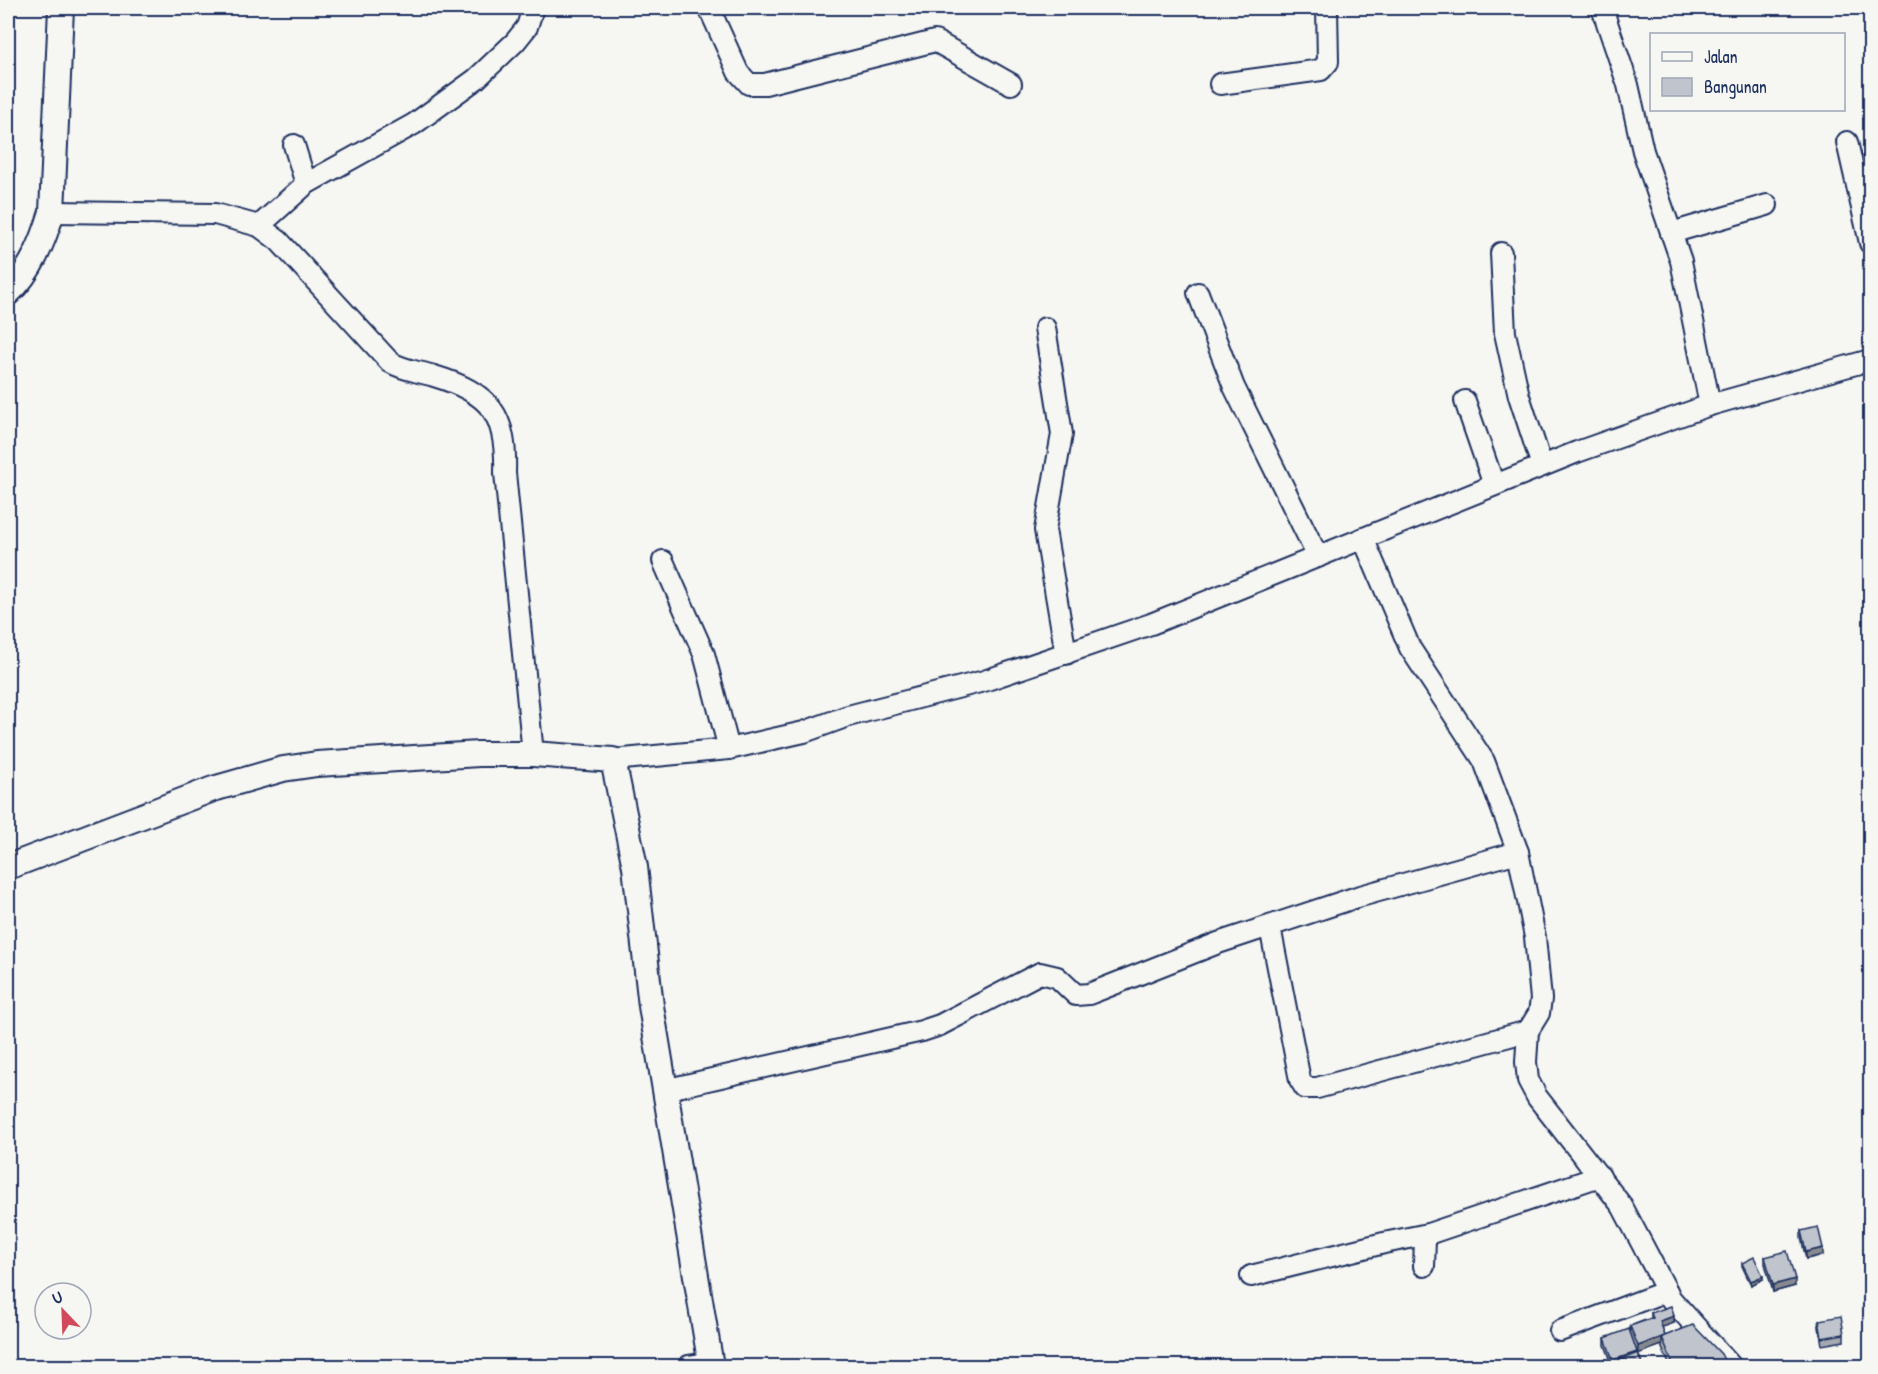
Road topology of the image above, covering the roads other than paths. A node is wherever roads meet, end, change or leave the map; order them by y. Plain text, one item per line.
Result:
1 (61, 8) edge
2 (533, 8) edge
3 (709, 8) edge
4 (1327, 8) edge
5 (1602, 8) edge
6 (1011, 84) dead end
7 (1220, 84) dead end
8 (1847, 142) dead end
9 (294, 145) dead end
10 (306, 184) junction
11 (1767, 205) dead end
12 (52, 212) junction
13 (259, 226) junction
14 (1671, 233) junction
15 (1870, 243) edge
16 (1501, 253) dead end
17 (8, 293) edge
18 (1198, 293) dead end
19 (1045, 328) dead end
20 (1870, 360) edge
21 (1465, 401) dead end
22 (1710, 405) junction
23 (1542, 466) junction
24 (1494, 485) junction
25 (1363, 538) junction
26 (1318, 557) junction
27 (663, 561) dead end
28 (1066, 654) junction
29 (729, 749) junction
30 (532, 754) junction
31 (613, 760) junction
32 (1518, 852) junction
33 (8, 867) edge
34 (1270, 927) junction
35 (1528, 1031) junction
36 (664, 1090) junction
37 (1600, 1176) junction
38 (1428, 1234) junction
39 (1424, 1266) dead end
40 (1251, 1276) dead end
41 (1666, 1291) junction
42 (1560, 1331) dead end
43 (703, 1365) edge
44 (1731, 1366) edge

1 - 12 street
2 - 10 street
3 - 6 street
4 - 7 street
5 - 14 street
8 - 15 street
9 - 10 street
10 - 13 street
11 - 14 street
12 - 13 street
12 - 17 street
13 - 30 street
14 - 22 street
16 - 23 street
18 - 26 street
19 - 28 street
20 - 22 street
21 - 24 street
22 - 23 street
23 - 24 street
24 - 25 street
25 - 26 street
25 - 32 street
26 - 28 street
27 - 29 street
28 - 29 street
29 - 31 street
30 - 31 street
30 - 33 street
31 - 36 street
32 - 34 street
32 - 35 street
34 - 35 street
34 - 36 street
35 - 37 street
36 - 43 street
37 - 38 street
37 - 41 street
38 - 39 street
38 - 40 street
41 - 42 street
41 - 44 street

